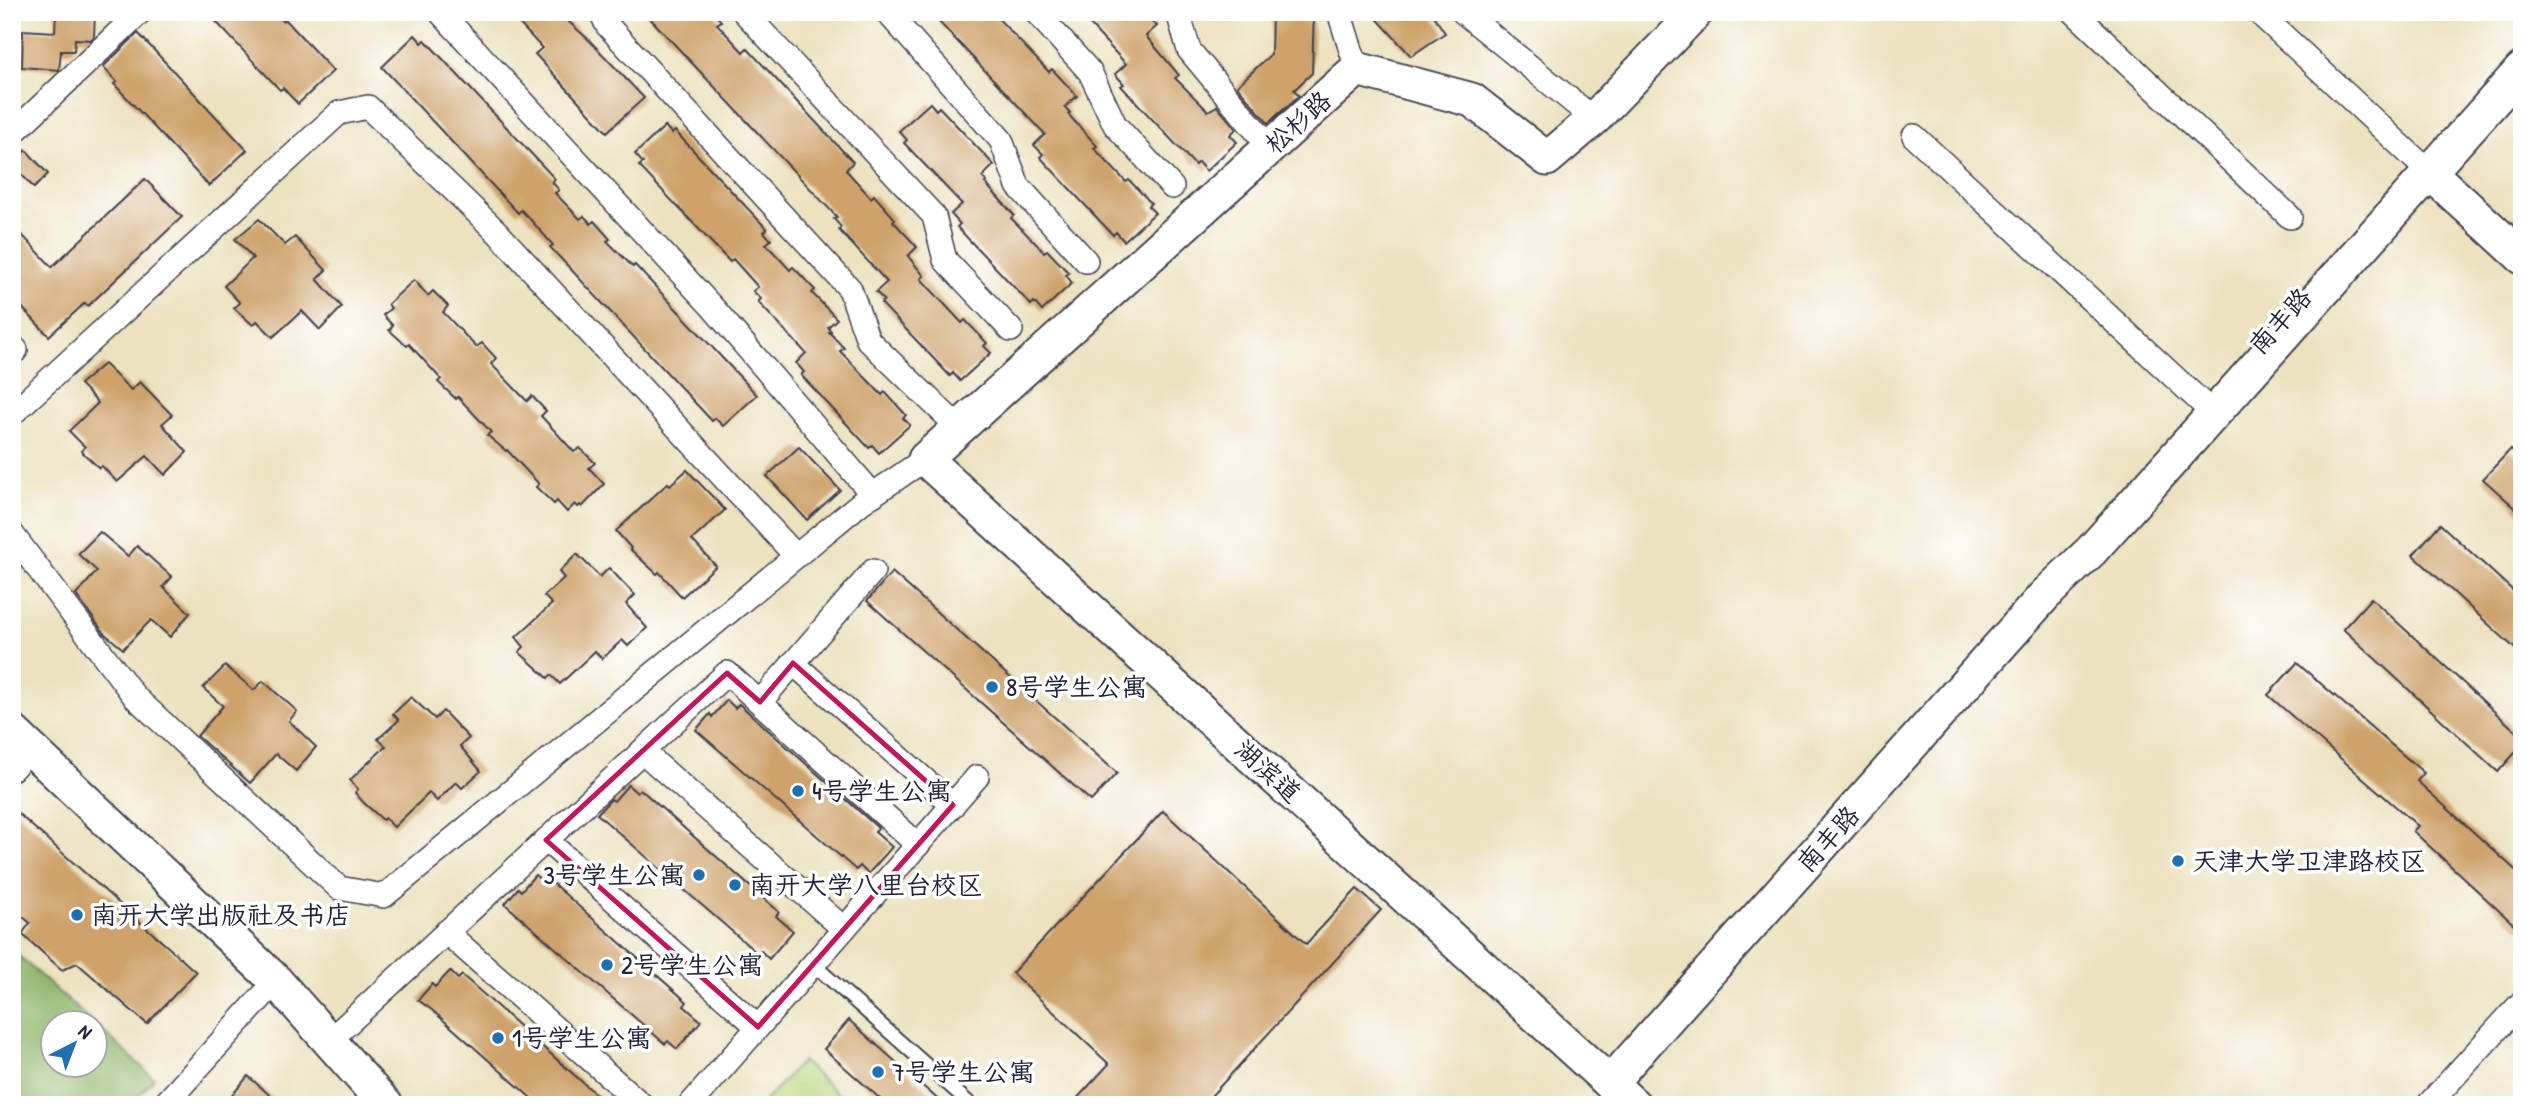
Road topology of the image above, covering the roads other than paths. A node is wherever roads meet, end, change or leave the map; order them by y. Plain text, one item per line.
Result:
1 (141, 12) edge
2 (440, 12) edge
3 (601, 12) edge
4 (744, 12) edge
5 (1036, 12) edge
6 (1175, 12) edge
7 (1339, 12) edge
8 (1463, 12) edge
9 (1696, 12) edge
10 (890, 13) edge
11 (2264, 14) edge
12 (2083, 15) edge
13 (2522, 52) edge
14 (1357, 69) junction
15 (2522, 69) edge
16 (1594, 119) junction
17 (12, 134) edge
18 (1914, 136) dead end
19 (1262, 137) dead end
20 (2425, 168) junction
21 (1172, 187) dead end
22 (2290, 217) dead end
23 (2522, 257) edge
24 (1086, 261) dead end
25 (1011, 330) dead end
26 (2209, 410) junction
27 (12, 414) edge
28 (959, 428) junction
29 (925, 459) junction
30 (873, 495) junction
31 (12, 534) edge
32 (796, 556) junction
33 (873, 572) dead end
34 (793, 663) junction
35 (760, 702) junction
36 (19, 749) edge
37 (642, 751) junction
38 (977, 777) dead end
39 (953, 805) junction
40 (546, 840) junction
41 (918, 845) junction
42 (844, 929) junction
43 (446, 932) junction
44 (813, 964) junction
45 (276, 981) junction
46 (2522, 1002) edge
47 (758, 1027) junction
48 (330, 1040) junction
49 (1610, 1083) junction
50 (164, 1105) edge
51 (386, 1105) edge
52 (642, 1105) edge
53 (690, 1105) edge
54 (966, 1105) edge
55 (1634, 1105) edge
56 (2428, 1105) edge

1 - 17 street
2 - 30 street
3 - 28 street
4 - 25 street
5 - 21 street
6 - 19 street
7 - 14 street
8 - 16 street
9 - 16 street
10 - 24 street
11 - 20 street
12 - 22 street
13 - 20 street, 南丰路
14 - 16 street
14 - 28 street, 松杉路
15 - 20 street, 南丰路
18 - 26 street
20 - 23 street
20 - 26 street, 南丰路
26 - 49 street, 南丰路
27 - 32 street
28 - 29 street, 松杉路
29 - 30 street
29 - 49 street, 湖滨道
30 - 32 street
31 - 32 street
33 - 34 street
34 - 35 street
34 - 39 street
35 - 37 street
35 - 41 street
36 - 45 street
37 - 40 street
37 - 42 street
38 - 39 street
39 - 41 street
40 - 43 street
40 - 47 street
41 - 42 street
42 - 44 street
43 - 48 street
43 - 52 street
44 - 47 street
44 - 54 lane
45 - 48 street
45 - 50 street
46 - 56 street
47 - 53 street
48 - 51 street
49 - 55 street, 湖滨道

